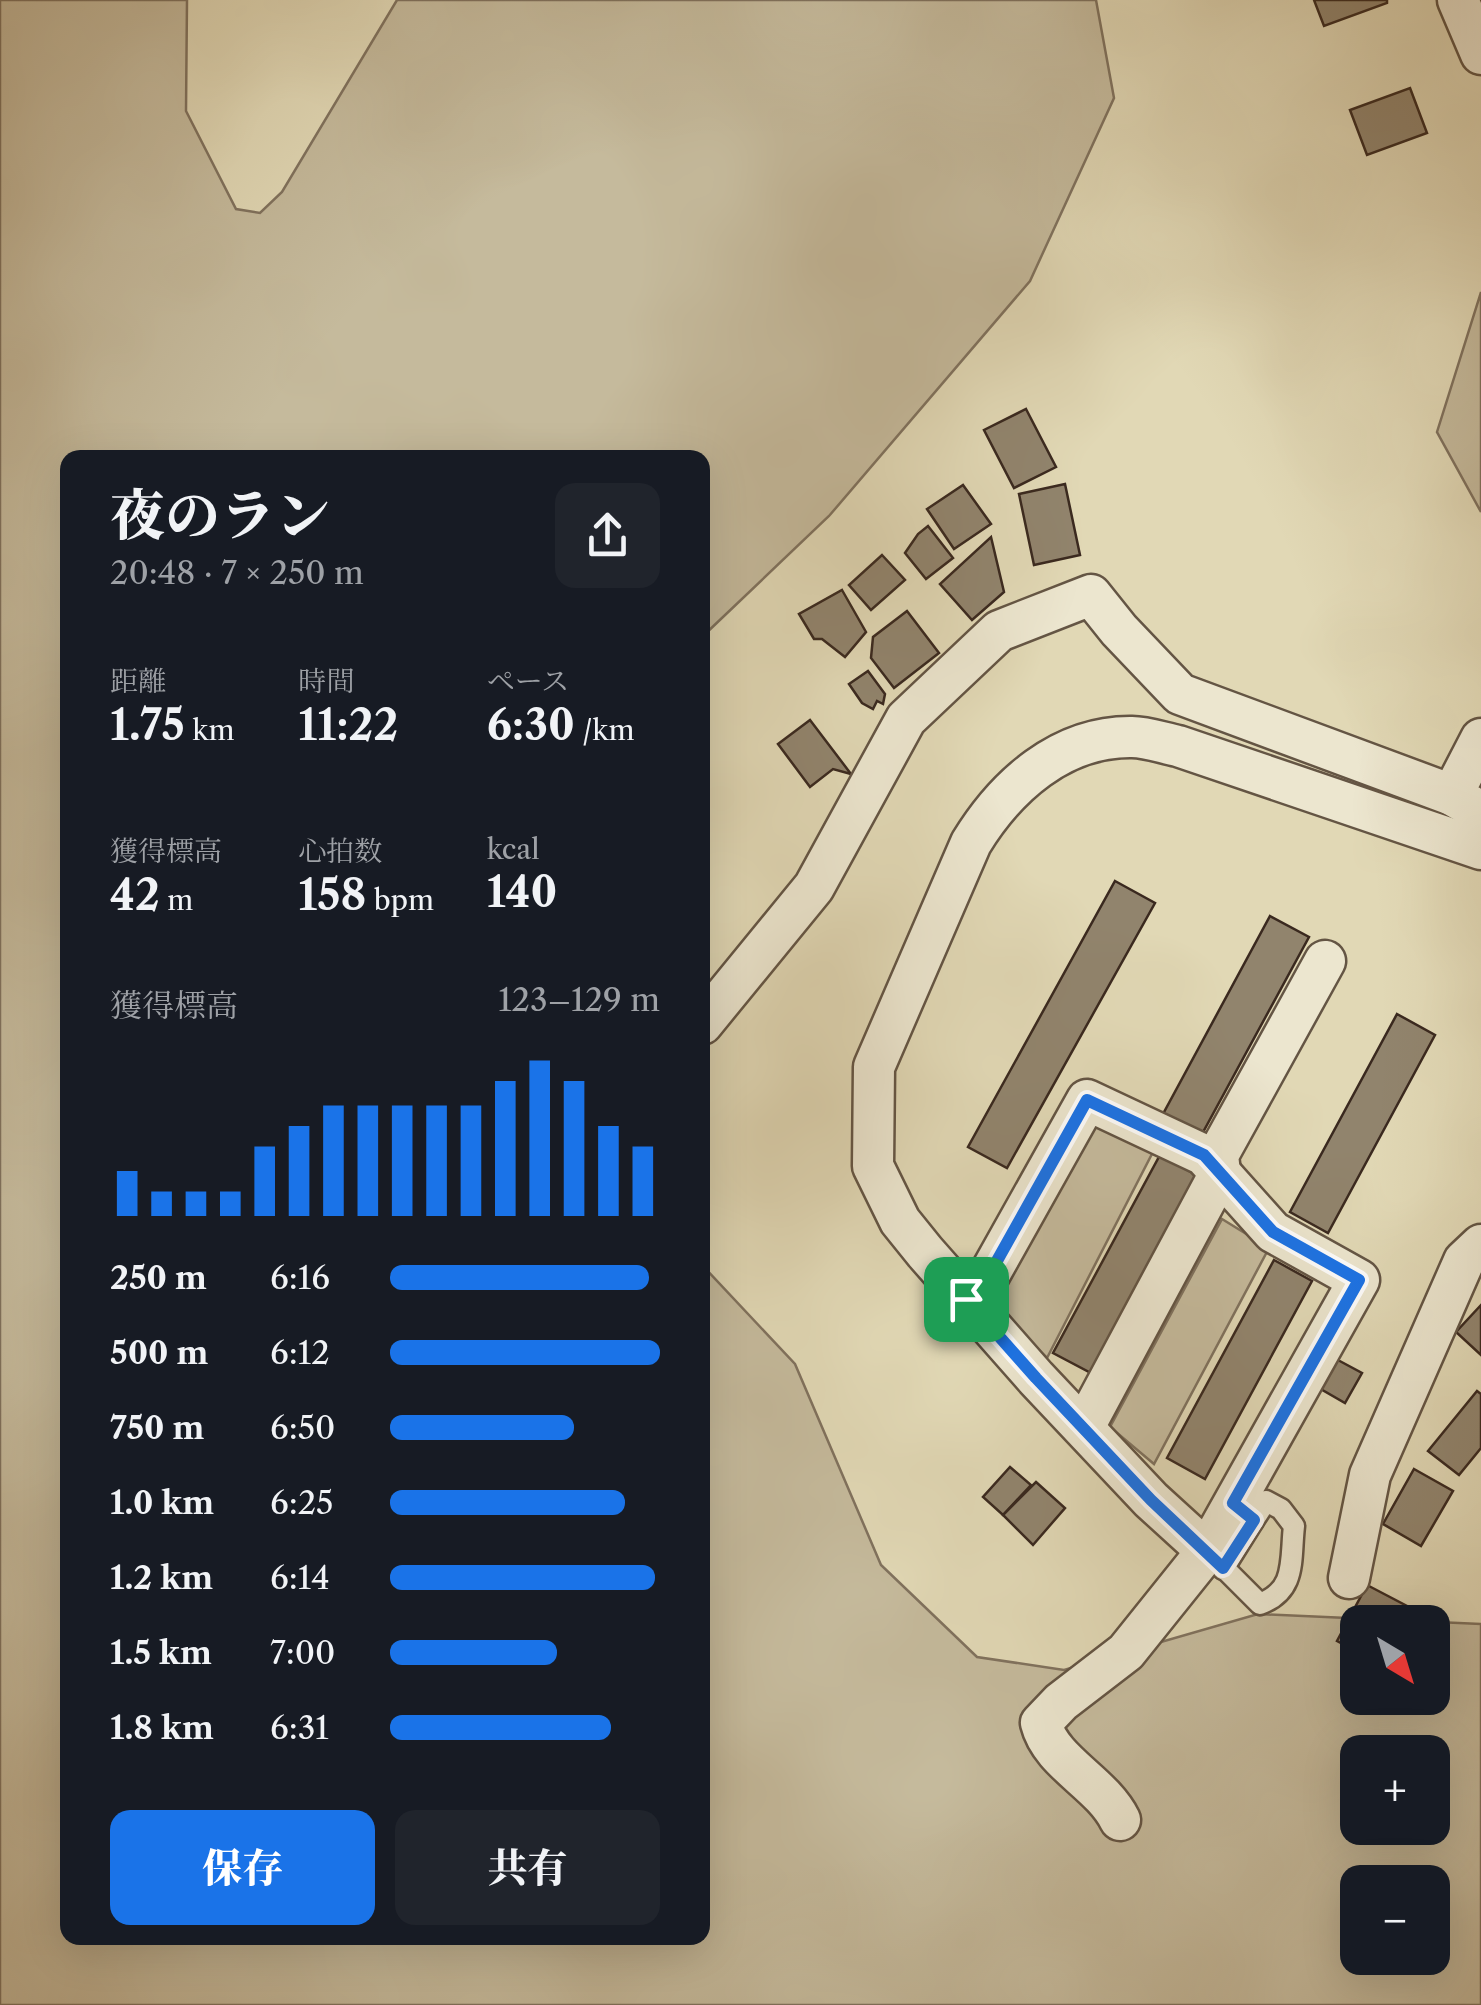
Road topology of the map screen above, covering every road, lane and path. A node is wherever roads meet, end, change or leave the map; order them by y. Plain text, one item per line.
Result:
1 (1458, 0) edge
2 (1481, 54) edge
3 (1481, 738) edge
4 (1466, 804) edge
5 (1481, 849) edge
6 (1325, 960) dead end
7 (710, 1014) edge
8 (1220, 1173) junction
9 (1481, 1245) edge
10 (966, 1299) junction
11 (1084, 1428) junction
12 (1243, 1512) junction
13 (1215, 1560) junction
14 (1349, 1578) dead end
15 (1120, 1820) dead end

1 - 2 street
3 - 4 street
4 - 7 street
5 - 10 street
6 - 8 street
8 - 10 street
8 - 11 street
8 - 12 street
9 - 14 street
10 - 11 street
11 - 13 street
12 - 13 street
12 - 13 lane
13 - 15 street

